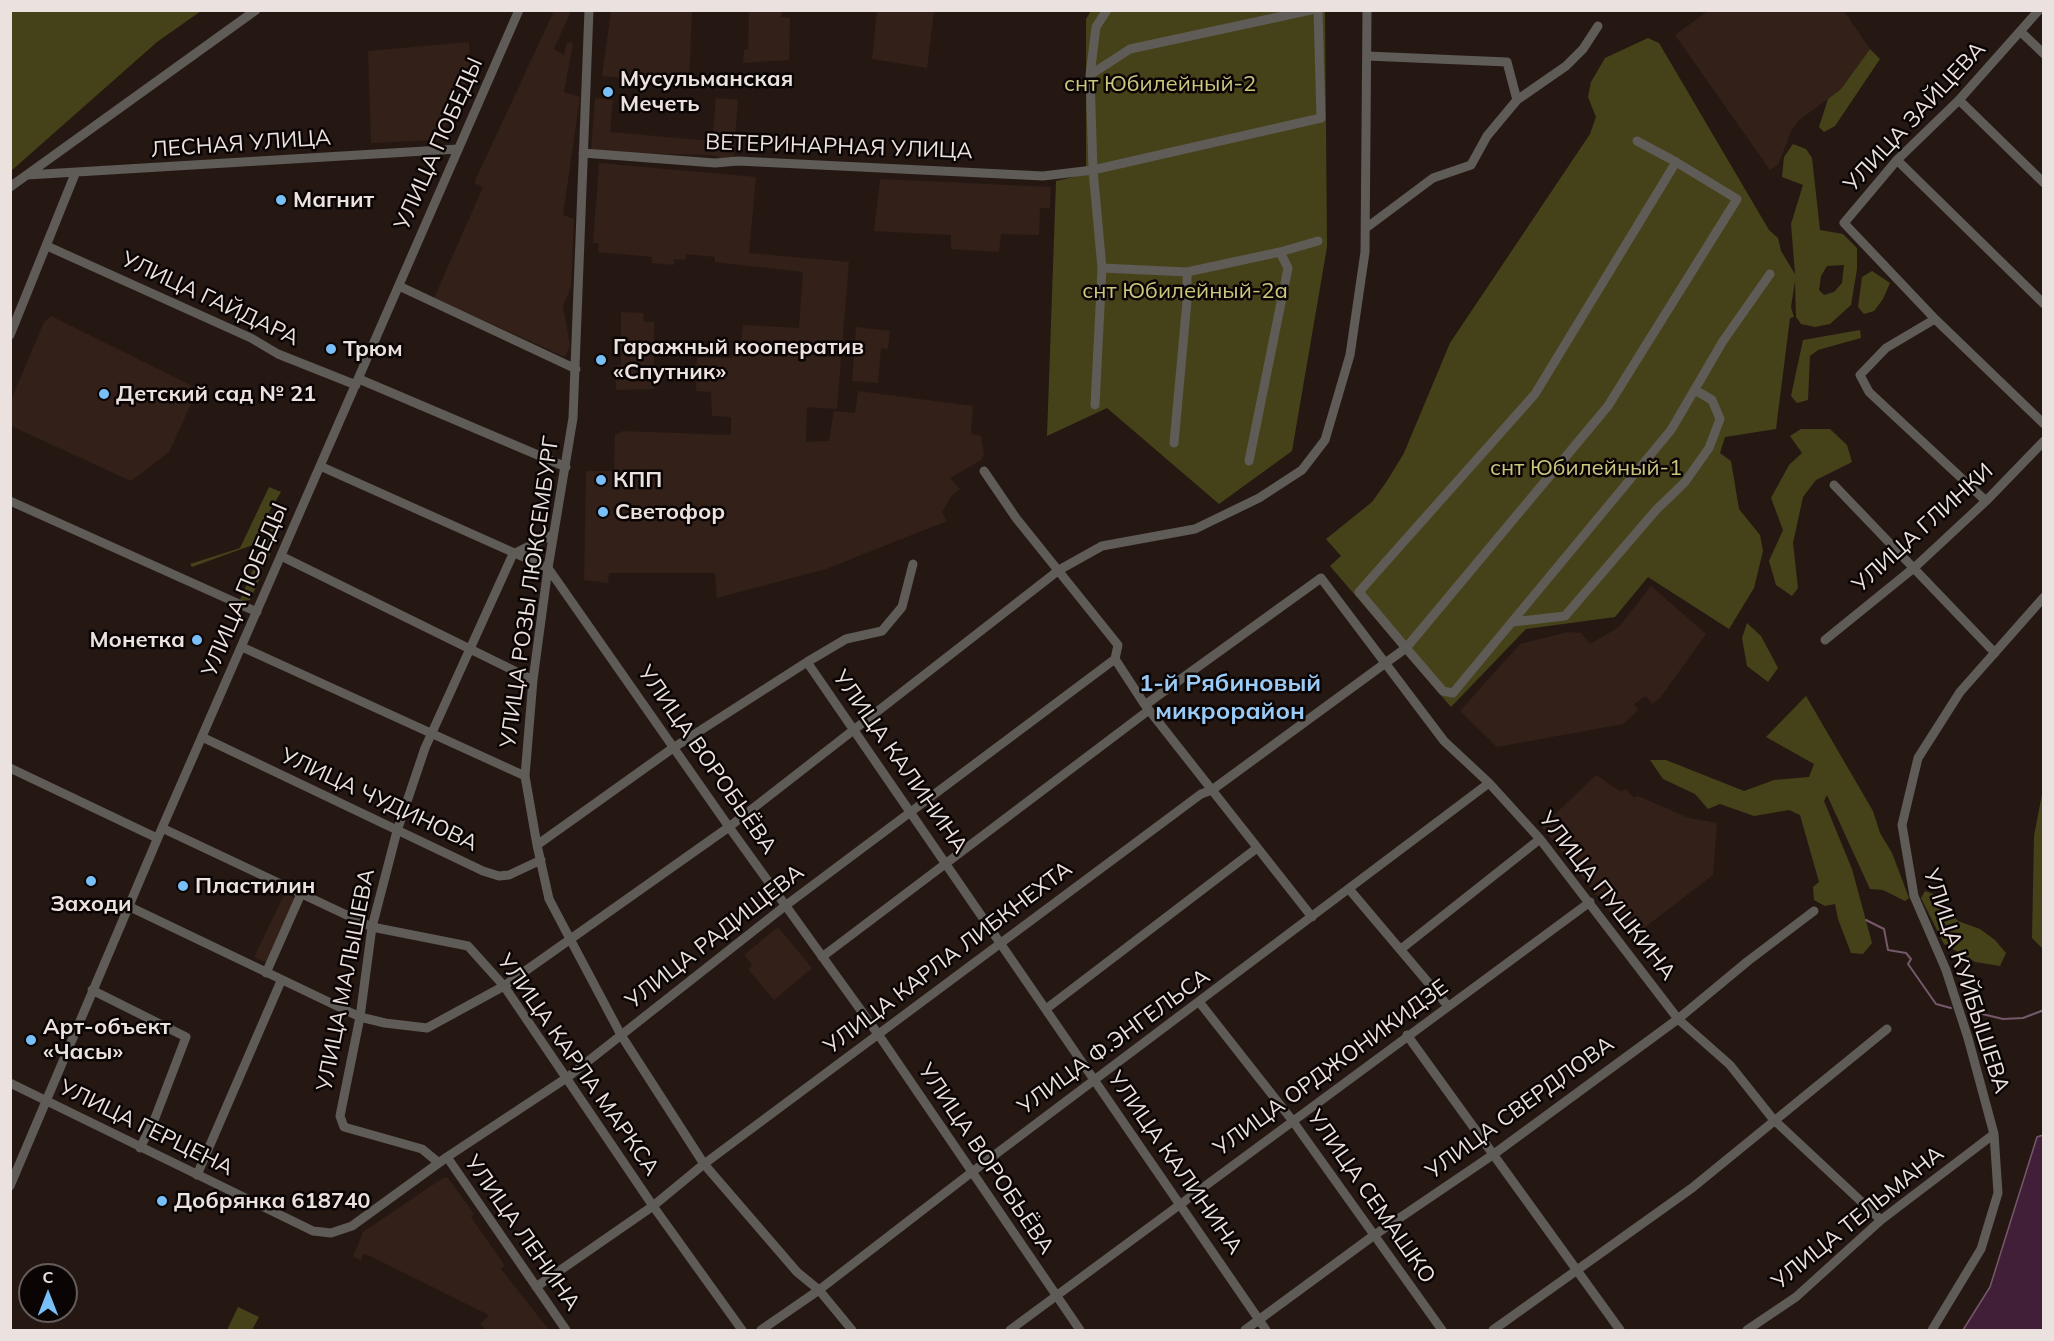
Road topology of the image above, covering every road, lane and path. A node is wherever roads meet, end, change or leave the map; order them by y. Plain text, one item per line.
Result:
1 (256, 10) edge
2 (519, 10) edge
3 (589, 10) edge
4 (1107, 10) edge
5 (1311, 10) edge
6 (1318, 10) edge
7 (1367, 10) edge
8 (2039, 10) edge
9 (1598, 26) dead end
10 (2020, 32) junction
11 (2043, 54) edge
12 (1367, 56) junction
13 (1090, 75) junction
14 (1517, 100) junction
15 (1959, 100) junction
16 (1637, 141) dead end
17 (458, 149) junction
18 (583, 153) junction
19 (1897, 160) junction
20 (1676, 162) junction
21 (1093, 170) junction
22 (75, 174) junction
23 (27, 175) junction
24 (2043, 183) edge
25 (10, 187) edge
26 (1366, 228) junction
27 (1318, 241) dead end
28 (47, 246) junction
29 (1280, 252) junction
30 (1102, 268) junction
31 (1187, 272) junction
32 (1770, 274) dead end
33 (399, 286) junction
34 (2043, 304) edge
35 (1935, 319) junction
36 (10, 334) edge
37 (576, 369) junction
38 (358, 382) junction
39 (1695, 390) junction
40 (1095, 405) dead end
41 (2043, 424) edge
42 (2043, 441) edge
43 (1174, 443) dead end
44 (1249, 461) dead end
45 (320, 466) junction
46 (566, 467) junction
47 (984, 471) dead end
48 (1834, 485) dead end
49 (10, 501) edge
50 (1986, 501) junction
51 (552, 535) junction
52 (513, 554) junction
53 (281, 556) junction
54 (913, 564) dead end
55 (1915, 567) junction
56 (548, 568) junction
57 (1059, 570) junction
58 (2043, 597) edge
59 (257, 612) junction
60 (1513, 622) junction
61 (1825, 640) dead end
62 (242, 647) junction
63 (470, 648) junction
64 (1406, 648) junction
65 (1995, 653) junction
66 (1115, 659) junction
67 (807, 662) junction
68 (1385, 663) junction
69 (533, 680) junction
70 (1147, 707) junction
71 (853, 730) junction
72 (432, 735) junction
73 (202, 737) junction
74 (673, 748) junction
75 (10, 768) edge
76 (525, 776) junction
77 (1489, 783) junction
78 (1212, 790) junction
79 (910, 812) junction
80 (729, 827) junction
81 (162, 828) junction
82 (397, 831) junction
83 (157, 838) junction
84 (1540, 839) junction
85 (537, 845) junction
86 (1257, 848) junction
87 (540, 860) junction
88 (947, 865) junction
89 (1349, 889) junction
90 (301, 894) junction
91 (1590, 902) junction
92 (128, 906) junction
93 (785, 906) junction
94 (1814, 911) dead end
95 (1312, 917) junction
96 (372, 927) junction
97 (569, 938) junction
98 (1002, 943) junction
99 (1401, 949) junction
100 (822, 957) junction
101 (266, 973) junction
102 (281, 981) junction
103 (504, 986) junction
104 (92, 990) junction
105 (1200, 1003) junction
106 (1448, 1006) junction
107 (1046, 1009) junction
108 (360, 1017) junction
109 (1678, 1019) junction
110 (1887, 1029) dead end
111 (878, 1034) junction
112 (621, 1035) junction
113 (1407, 1035) junction
114 (568, 1077) junction
115 (1094, 1080) junction
116 (10, 1083) edge
117 (47, 1101) junction
118 (1773, 1119) junction
119 (1292, 1120) junction
120 (1994, 1134) junction
121 (140, 1148) junction
122 (1494, 1154) junction
123 (443, 1160) junction
124 (704, 1164) junction
125 (972, 1172) junction
126 (196, 1175) junction
127 (10, 1186) edge
128 (1180, 1203) junction
129 (653, 1206) junction
130 (1881, 1220) junction
131 (331, 1233) joint
132 (1373, 1236) junction
133 (1578, 1269) junction
134 (536, 1287) junction
135 (819, 1290) junction
136 (1056, 1297) junction
137 (1258, 1320) junction
138 (566, 1330) edge
139 (742, 1330) edge
140 (761, 1330) edge
141 (852, 1330) edge
142 (1010, 1330) edge
143 (1080, 1330) edge
144 (1245, 1330) edge
145 (1266, 1330) edge
146 (1442, 1330) edge
147 (1493, 1330) edge
148 (1620, 1330) edge
149 (1747, 1330) edge
150 (1932, 1330) edge

1 - 23 street
2 - 17 street, УЛИЦА ПОБЕДЫ
3 - 18 street, УЛИЦА РОЗЫ ЛЮКСЕМБУРГ
4 - 13 street
5 - 13 street
6 - 21 street, ВЕТЕРИНАРНАЯ УЛИЦА
7 - 12 street
8 - 10 street, УЛИЦА ЗАЙЦЕВА
9 - 14 street
10 - 11 street
10 - 15 street, УЛИЦА ЗАЙЦЕВА
12 - 14 street
12 - 26 street
13 - 21 street
14 - 26 street
15 - 19 street, УЛИЦА ЗАЙЦЕВА
15 - 24 street
16 - 20 street
17 - 22 street, ЛЕСНАЯ УЛИЦА
17 - 33 street, УЛИЦА ПОБЕДЫ
18 - 21 street, ВЕТЕРИНАРНАЯ УЛИЦА
18 - 37 street, УЛИЦА РОЗЫ ЛЮКСЕМБУРГ
19 - 34 street
19 - 35 street, УЛИЦА ЗАЙЦЕВА
20 - 64 street
20 - 64 street, УЛИЦА КАРЛА ЛИБКНЕХТА
21 - 30 street
22 - 23 street, ЛЕСНАЯ УЛИЦА
22 - 28 street
23 - 25 street
26 - 57 street
27 - 29 street
28 - 36 street
28 - 38 street, УЛИЦА ГАЙДАРА
29 - 31 street
29 - 44 street
30 - 31 street
30 - 40 street
31 - 43 street
32 - 39 street
33 - 37 street
33 - 38 street, УЛИЦА ПОБЕДЫ
35 - 41 street
35 - 50 street
37 - 46 street, УЛИЦА РОЗЫ ЛЮКСЕМБУРГ
38 - 45 street, УЛИЦА ПОБЕДЫ
38 - 46 street, УЛИЦА ГАЙДАРА
39 - 60 street
39 - 60 street
42 - 50 street, УЛИЦА ГЛИНКИ
45 - 52 street
45 - 53 street, УЛИЦА ПОБЕДЫ
46 - 51 street, УЛИЦА РОЗЫ ЛЮКСЕМБУРГ
47 - 57 street
48 - 55 street
49 - 59 street
50 - 55 street, УЛИЦА ГЛИНКИ
51 - 52 street
51 - 56 street, УЛИЦА РОЗЫ ЛЮКСЕМБУРГ
52 - 56 street
52 - 63 street, УЛИЦА МАЛЫШЕВА
53 - 59 street, УЛИЦА ПОБЕДЫ
53 - 63 street
54 - 67 street
55 - 61 street, УЛИЦА ГЛИНКИ
55 - 65 street
56 - 69 street, УЛИЦА РОЗЫ ЛЮКСЕМБУРГ
56 - 74 street, УЛИЦА ВОРОБЬЁВА
57 - 66 street
57 - 71 street
58 - 65 street, УЛИЦА КУЙБЫШЕВА
59 - 62 street, УЛИЦА ПОБЕДЫ
60 - 64 street
62 - 72 street
62 - 73 street, УЛИЦА ПОБЕДЫ
63 - 69 street
63 - 72 street, УЛИЦА МАЛЫШЕВА
64 - 68 street, УЛИЦА КАРЛА ЛИБКНЕХТА
65 - 120 street, УЛИЦА КУЙБЫШЕВА
66 - 70 street
66 - 79 street, УЛИЦА РАДИЩЕВА
67 - 71 street, УЛИЦА КАЛИНИНА
67 - 74 street
68 - 70 street, УЛИЦА ПУШКИНА
68 - 77 street, УЛИЦА ПУШКИНА
68 - 78 street, УЛИЦА КАРЛА ЛИБКНЕХТА
69 - 76 street, УЛИЦА РОЗЫ ЛЮКСЕМБУРГ
70 - 78 street
70 - 88 street
71 - 79 street, УЛИЦА КАЛИНИНА
71 - 80 street
72 - 76 street
72 - 82 street, УЛИЦА МАЛЫШЕВА
73 - 81 street, УЛИЦА ПОБЕДЫ
73 - 82 street, УЛИЦА ЧУДИНОВА
74 - 80 street, УЛИЦА ВОРОБЬЁВА
74 - 85 street
75 - 83 street
76 - 85 street, УЛИЦА РОЗЫ ЛЮКСЕМБУРГ
77 - 84 street, УЛИЦА ПУШКИНА
77 - 89 street, УЛИЦА Ф.ЭНГЕЛЬСА
78 - 86 street
78 - 98 street, УЛИЦА КАРЛА ЛИБКНЕХТА
79 - 88 street, УЛИЦА КАЛИНИНА
79 - 93 street, УЛИЦА РАДИЩЕВА
80 - 93 street, УЛИЦА ВОРОБЬЁВА
80 - 97 street
81 - 83 street, УЛИЦА ПОБЕДЫ
81 - 90 street, УЛИЦА КАРЛА МАРКСА
82 - 87 street, УЛИЦА ЧУДИНОВА
82 - 96 street, УЛИЦА МАЛЫШЕВА
83 - 92 street, УЛИЦА ПОБЕДЫ
84 - 91 street, УЛИЦА ПУШКИНА
84 - 99 street
85 - 87 street, УЛИЦА РОЗЫ ЛЮКСЕМБУРГ
86 - 95 street
86 - 107 street
87 - 97 street, УЛИЦА РОЗЫ ЛЮКСЕМБУРГ
88 - 98 street, УЛИЦА КАЛИНИНА
88 - 100 street
89 - 95 street, УЛИЦА Ф.ЭНГЕЛЬСА
89 - 99 street
90 - 96 street, УЛИЦА КАРЛА МАРКСА
90 - 101 street
91 - 106 street, УЛИЦА ОРДЖОНИКИДЗЕ
91 - 109 street, УЛИЦА ПУШКИНА
92 - 101 street
92 - 104 street, УЛИЦА ПОБЕДЫ
93 - 100 street, УЛИЦА ВОРОБЬЁВА
93 - 112 street, УЛИЦА РАДИЩЕВА
94 - 109 street, УЛИЦА СВЕРДЛОВА
95 - 105 street, УЛИЦА Ф.ЭНГЕЛЬСА
96 - 103 street, УЛИЦА КАРЛА МАРКСА
96 - 108 street, УЛИЦА МАЛЫШЕВА
97 - 103 street
97 - 112 street, УЛИЦА РОЗЫ ЛЮКСЕМБУРГ
98 - 107 street, УЛИЦА КАЛИНИНА
98 - 111 street, УЛИЦА КАРЛА ЛИБКНЕХТА
99 - 106 street
100 - 111 street, УЛИЦА ВОРОБЬЁВА
101 - 102 street
102 - 108 street
102 - 126 street
103 - 108 street
103 - 114 street, УЛИЦА КАРЛА МАРКСА
104 - 117 street, УЛИЦА ПОБЕДЫ
104 - 121 street
105 - 115 street, УЛИЦА Ф.ЭНГЕЛЬСА
105 - 119 street, УЛИЦА СЕМАШКО
106 - 113 street, УЛИЦА ОРДЖОНИКИДЗЕ
107 - 115 street, УЛИЦА КАЛИНИНА
108 - 123 street, УЛИЦА МАЛЫШЕВА
109 - 118 street, УЛИЦА ПУШКИНА
109 - 122 street, УЛИЦА СВЕРДЛОВА
110 - 118 street
111 - 124 street, УЛИЦА КАРЛА ЛИБКНЕХТА
111 - 125 street, УЛИЦА ВОРОБЬЁВА
112 - 114 street, УЛИЦА РАДИЩЕВА
112 - 124 street, УЛИЦА РОЗЫ ЛЮКСЕМБУРГ
113 - 119 street, УЛИЦА ОРДЖОНИКИДЗЕ
113 - 122 street
114 - 123 street, УЛИЦА РАДИЩЕВА
114 - 129 street, УЛИЦА КАРЛА МАРКСА
115 - 125 street, УЛИЦА Ф.ЭНГЕЛЬСА
115 - 128 street, УЛИЦА КАЛИНИНА
116 - 117 street, УЛИЦА ГЕРЦЕНА
117 - 121 street, УЛИЦА ГЕРЦЕНА
117 - 127 street, УЛИЦА ПОБЕДЫ
118 - 130 street, УЛИЦА ПУШКИНА
118 - 133 street
119 - 128 street, УЛИЦА ОРДЖОНИКИДЗЕ
119 - 132 street, УЛИЦА СЕМАШКО
120 - 130 street, УЛИЦА ТЕЛЬМАНА
120 - 150 street, УЛИЦА КУЙБЫШЕВА
121 - 126 street, УЛИЦА ГЕРЦЕНА
122 - 132 street, УЛИЦА СВЕРДЛОВА
122 - 133 street
123 - 131 street, УЛИЦА РАДИЩЕВА
123 - 134 street, УЛИЦА ЛЕНИНА
124 - 129 street, УЛИЦА КАРЛА ЛИБКНЕХТА
124 - 135 street, УЛИЦА РОЗЫ ЛЮКСЕМБУРГ
125 - 135 street, УЛИЦА Ф.ЭНГЕЛЬСА
125 - 136 street, УЛИЦА ВОРОБЬЁВА
126 - 131 street, УЛИЦА ГЕРЦЕНА
128 - 136 street, УЛИЦА ОРДЖОНИКИДЗЕ
128 - 137 street, УЛИЦА КАЛИНИНА
129 - 134 street, УЛИЦА КАРЛА ЛИБКНЕХТА
129 - 139 street, УЛИЦА КАРЛА МАРКСА
130 - 149 street, УЛИЦА ТЕЛЬМАНА
132 - 137 street, УЛИЦА СВЕРДЛОВА
132 - 146 street, УЛИЦА СЕМАШКО
133 - 147 street
133 - 148 street
134 - 138 street, УЛИЦА ЛЕНИНА
135 - 140 street, УЛИЦА Ф.ЭНГЕЛЬСА
135 - 141 street, УЛИЦА РОЗЫ ЛЮКСЕМБУРГ
136 - 142 street, УЛИЦА ОРДЖОНИКИДЗЕ
136 - 143 street, УЛИЦА ВОРОБЬЁВА
137 - 144 street, УЛИЦА СВЕРДЛОВА
137 - 145 street, УЛИЦА КАЛИНИНА

